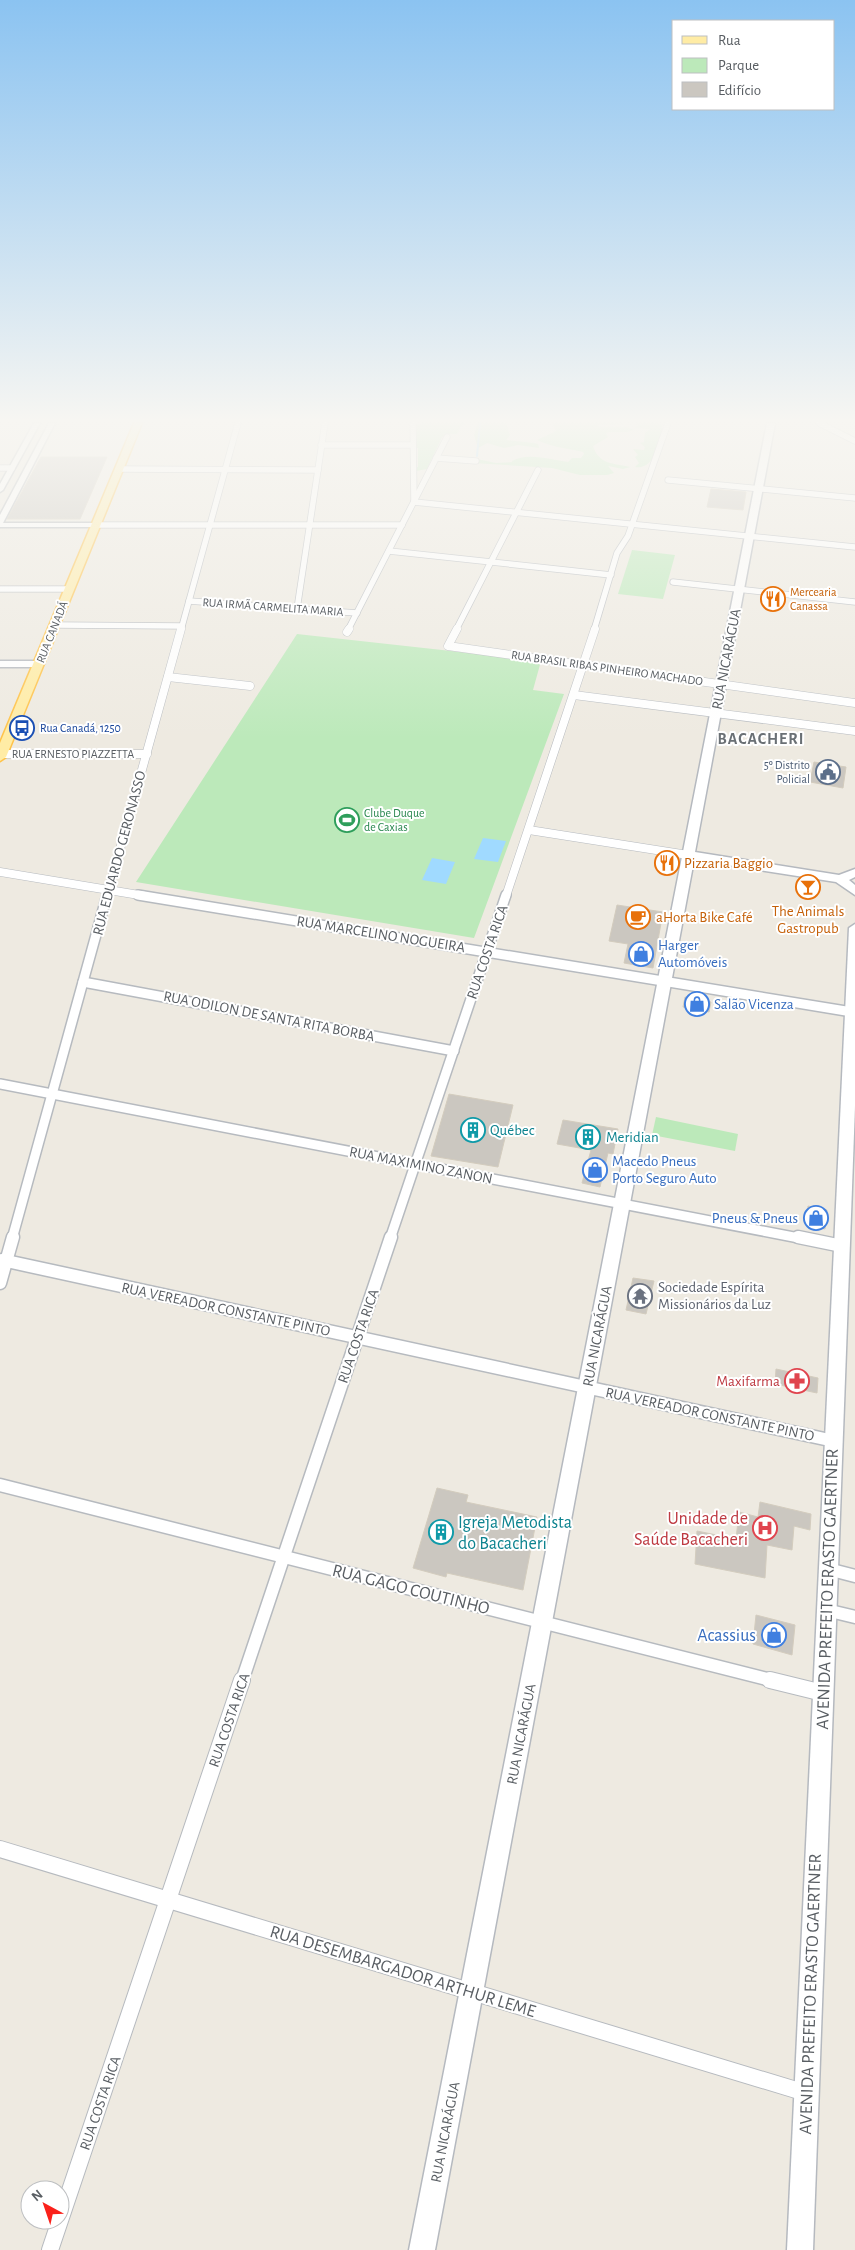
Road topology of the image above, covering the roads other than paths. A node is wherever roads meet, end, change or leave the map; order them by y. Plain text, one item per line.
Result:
1 (95, 528) edge
2 (209, 528) edge
3 (309, 528) edge
4 (400, 528) edge
5 (509, 528) edge
6 (631, 528) edge
7 (671, 528) edge
8 (752, 528) edge
9 (750, 536) junction
10 (855, 547) edge
11 (389, 551) junction
12 (493, 562) junction
13 (611, 575) junction
14 (674, 582) dead end
15 (0, 589) edge
16 (70, 589) junction
17 (739, 590) junction
18 (189, 601) junction
19 (855, 602) edge
20 (297, 609) junction
21 (357, 613) junction
22 (55, 625) junction
23 (182, 626) junction
24 (347, 632) dead end
25 (0, 664) edge
26 (38, 664) junction
27 (584, 664) junction
28 (168, 677) junction
29 (721, 684) junction
30 (250, 686) dead end
31 (574, 695) junction
32 (855, 703) edge
33 (716, 713) junction
34 (855, 731) edge
35 (147, 754) junction
36 (0, 755) edge
37 (528, 830) junction
38 (688, 855) junction
39 (0, 872) edge
40 (855, 872) edge
41 (840, 879) junction
42 (109, 890) junction
43 (855, 891) edge
44 (855, 928) edge
45 (487, 952) junction
46 (664, 981) junction
47 (84, 982) junction
48 (852, 1012) junction
49 (454, 1051) junction
50 (0, 1084) edge
51 (52, 1094) junction
52 (416, 1164) junction
53 (622, 1204) junction
54 (842, 1246) junction
55 (3, 1260) edge
56 (0, 1283) edge
57 (358, 1338) junction
58 (587, 1387) junction
59 (834, 1441) junction
60 (0, 1486) edge
61 (284, 1557) junction
62 (828, 1569) junction
63 (855, 1576) edge
64 (826, 1610) junction
65 (855, 1617) edge
66 (542, 1622) junction
67 (823, 1693) junction
68 (0, 1849) edge
69 (168, 1900) junction
70 (472, 1992) junction
71 (806, 2093) junction
72 (50, 2250) edge
73 (422, 2250) edge
74 (800, 2250) edge

1 - 16 main road, RUA CANADÁ
2 - 18 street, RUA EDUARDO GERONASSO
3 - 20 street
4 - 11 street
5 - 12 street
6 - 13 street, RUA COSTA RICA
7 - 9 street
8 - 9 main road, RUA NICARÁGUA
9 - 10 street
9 - 17 main road, RUA NICARÁGUA
11 - 12 street
11 - 21 street
12 - 13 street
12 - 27 street, RUA BRASIL RIBAS PINHEIRO MACHADO
13 - 27 street, RUA COSTA RICA
14 - 17 street
15 - 16 street
16 - 22 main road, RUA CANADÁ
17 - 19 street
17 - 29 main road, RUA NICARÁGUA
18 - 20 street, RUA IRMÃ CARMELITA MARIA
18 - 23 street, RUA EDUARDO GERONASSO
20 - 21 street, RUA IRMÃ CARMELITA MARIA
21 - 24 street
22 - 23 street
22 - 26 main road, RUA CANADÁ
23 - 28 street, RUA EDUARDO GERONASSO
25 - 26 main road
26 - 36 main road, RUA CANADÁ
27 - 29 street, RUA BRASIL RIBAS PINHEIRO MACHADO
27 - 31 street, RUA COSTA RICA
28 - 30 street
28 - 35 street, RUA EDUARDO GERONASSO
29 - 32 street, RUA BRASIL RIBAS PINHEIRO MACHADO
29 - 33 main road, RUA NICARÁGUA
31 - 33 street
31 - 37 street, RUA COSTA RICA
33 - 34 street
33 - 38 main road, RUA NICARÁGUA
35 - 36 street, RUA ERNESTO PIAZZETTA
35 - 42 street, RUA EDUARDO GERONASSO
37 - 38 street
37 - 45 street, RUA COSTA RICA
38 - 41 main road
38 - 46 main road, RUA NICARÁGUA
39 - 42 street, RUA MARCELINO NOGUEIRA
40 - 41 main road
41 - 43 main road
42 - 45 street, RUA MARCELINO NOGUEIRA
42 - 47 street, RUA EDUARDO GERONASSO
44 - 48 main road, AVENIDA PREFEITO ERASTO GAERTNER
45 - 46 street, RUA MARCELINO NOGUEIRA
45 - 49 street, RUA COSTA RICA
46 - 48 street, RUA MARCELINO NOGUEIRA
46 - 53 main road, RUA NICARÁGUA
47 - 49 street, RUA ODILON DE SANTA RITA BORBA
47 - 51 street, RUA EDUARDO GERONASSO
48 - 54 main road, AVENIDA PREFEITO ERASTO GAERTNER
49 - 52 street, RUA COSTA RICA
50 - 51 street, RUA MAXIMINO ZANON
51 - 52 street, RUA MAXIMINO ZANON
51 - 55 street, RUA EDUARDO GERONASSO
52 - 53 street, RUA MAXIMINO ZANON
52 - 57 street, RUA COSTA RICA
53 - 54 street, RUA MAXIMINO ZANON
53 - 58 main road, RUA NICARÁGUA
54 - 59 main road, AVENIDA PREFEITO ERASTO GAERTNER
55 - 56 street, RUA EDUARDO GERONASSO
55 - 57 street, RUA VEREADOR CONSTANTE PINTO
57 - 58 street, RUA VEREADOR CONSTANTE PINTO
57 - 61 street, RUA COSTA RICA
58 - 59 street, RUA VEREADOR CONSTANTE PINTO
58 - 66 main road, RUA NICARÁGUA
59 - 62 main road, AVENIDA PREFEITO ERASTO GAERTNER
60 - 61 street, RUA GAGO COUTINHO
61 - 66 street, RUA GAGO COUTINHO
61 - 69 street, RUA COSTA RICA
62 - 63 street
62 - 64 main road, AVENIDA PREFEITO ERASTO GAERTNER
64 - 65 street
64 - 67 main road, AVENIDA PREFEITO ERASTO GAERTNER
66 - 67 street, RUA GAGO COUTINHO
66 - 70 main road, RUA NICARÁGUA
67 - 71 main road, AVENIDA PREFEITO ERASTO GAERTNER
68 - 69 street, RUA DESEMBARGADOR ARTHUR LEME
69 - 70 street, RUA DESEMBARGADOR ARTHUR LEME
69 - 72 street, RUA COSTA RICA
70 - 71 street, RUA DESEMBARGADOR ARTHUR LEME
70 - 73 main road, RUA NICARÁGUA
71 - 74 main road, AVENIDA PREFEITO ERASTO GAERTNER

